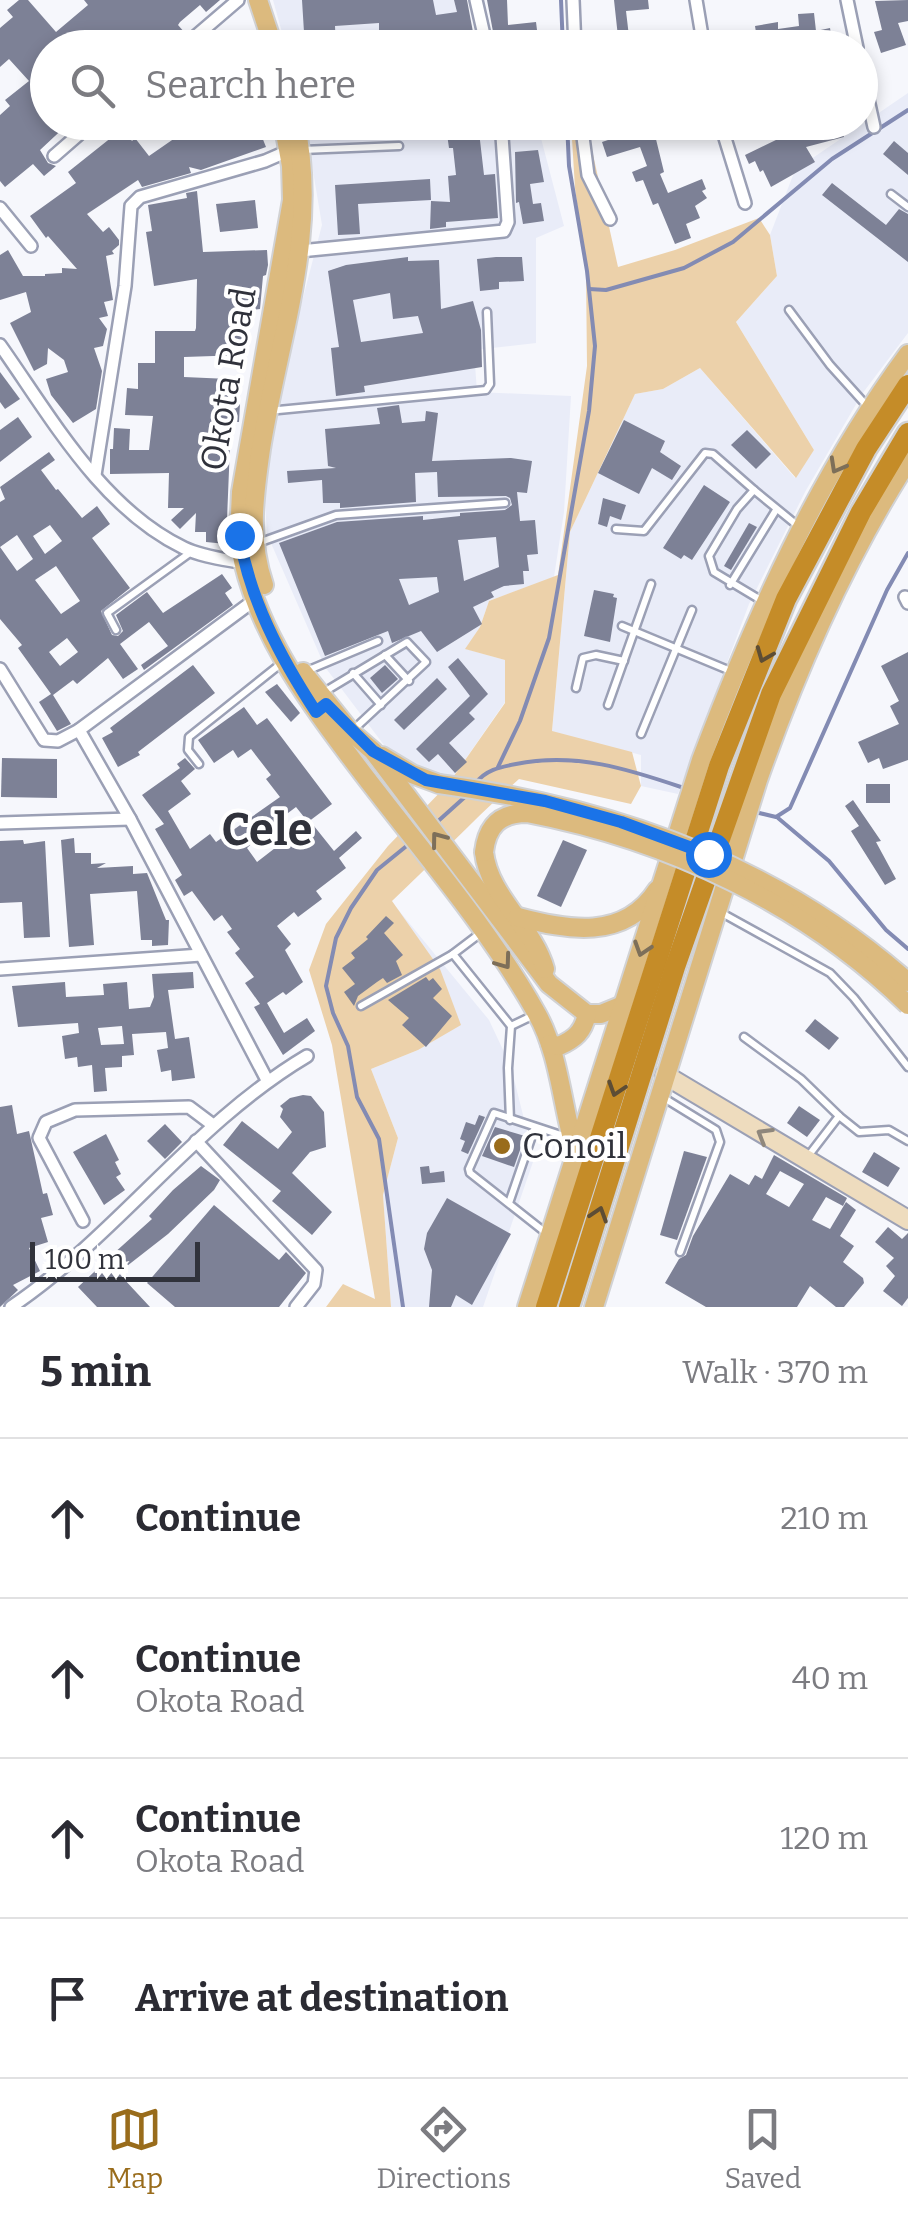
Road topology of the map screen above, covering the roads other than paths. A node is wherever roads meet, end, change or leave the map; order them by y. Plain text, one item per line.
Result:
1 (238, 0) edge
2 (250, 0) edge
3 (258, 0) edge
4 (476, 0) edge
5 (573, 0) edge
6 (696, 0) edge
7 (847, 0) edge
8 (203, 30) edge
9 (259, 30) edge
10 (268, 30) edge
11 (482, 30) edge
12 (574, 30) edge
13 (701, 30) edge
14 (853, 30) edge
15 (72, 140) edge
16 (290, 140) edge
17 (295, 140) edge
18 (502, 140) edge
19 (584, 140) edge
20 (726, 140) edge
21 (399, 146) dead end
22 (294, 150) junction
23 (54, 156) dead end
24 (891, 194) dead end
25 (745, 203) dead end
26 (908, 207) edge
27 (0, 208) edge
28 (610, 219) dead end
29 (31, 246) dead end
30 (300, 250) junction
31 (788, 310) dead end
32 (487, 312) dead end
33 (278, 326) junction
34 (0, 344) edge
35 (908, 354) edge
36 (908, 384) edge
37 (872, 411) junction
38 (267, 412) junction
39 (908, 433) edge
40 (908, 461) edge
41 (94, 475) junction
42 (754, 490) junction
43 (504, 503) dead end
44 (776, 510) junction
45 (616, 529) dead end
46 (802, 530) junction
47 (252, 545) junction
48 (192, 551) junction
49 (244, 563) junction
50 (651, 584) dead end
51 (730, 584) junction
52 (256, 599) junction
53 (766, 603) junction
54 (692, 610) dead end
55 (622, 626) dead end
56 (116, 630) dead end
57 (636, 631) junction
58 (378, 641) dead end
59 (677, 647) junction
60 (385, 655) junction
61 (624, 661) junction
62 (284, 662) junction
63 (0, 669) edge
64 (734, 672) junction
65 (303, 673) junction
66 (354, 673) junction
67 (409, 681) junction
68 (576, 688) dead end
69 (321, 703) junction
70 (381, 705) junction
71 (608, 705) dead end
72 (85, 727) junction
73 (351, 732) junction
74 (641, 734) dead end
75 (373, 751) junction
76 (710, 763) junction
77 (199, 764) dead end
78 (751, 774) junction
79 (130, 819) junction
80 (0, 824) edge
81 (690, 826) junction
82 (731, 838) junction
83 (670, 862) junction
84 (719, 911) junction
85 (518, 918) junction
86 (482, 932) junction
87 (453, 954) junction
88 (201, 955) junction
89 (0, 968) edge
90 (908, 982) edge
91 (549, 984) junction
92 (908, 1004) edge
93 (361, 1006) dead end
94 (623, 1006) junction
95 (537, 1014) junction
96 (587, 1014) junction
97 (511, 1026) junction
98 (744, 1037) dead end
99 (550, 1044) junction
100 (307, 1056) dead end
101 (908, 1067) edge
102 (665, 1075) junction
103 (266, 1080) junction
104 (659, 1095) junction
105 (839, 1116) junction
106 (510, 1120) junction
107 (213, 1125) junction
108 (535, 1127) junction
109 (196, 1141) junction
110 (908, 1142) edge
111 (574, 1146) junction
112 (806, 1160) junction
113 (509, 1203) junction
114 (908, 1220) edge
115 (83, 1221) dead end
116 (549, 1236) junction
117 (680, 1252) dead end
118 (11, 1307) edge
119 (296, 1307) edge
120 (527, 1307) edge
121 (546, 1307) edge
122 (569, 1307) edge
123 (594, 1307) edge

1 - 8 street
2 - 9 main road
3 - 10 main road
4 - 11 street
5 - 12 street
6 - 13 street
7 - 14 street
15 - 23 street
16 - 22 main road, Okota Road
17 - 22 main road, Okota Road
18 - 30 street
19 - 28 street
20 - 25 street
21 - 22 lane
22 - 30 main road, Okota Road
22 - 33 main road, Okota Road
22 - 41 street
24 - 26 lane
27 - 29 street
30 - 33 main road, Okota Road
31 - 37 lane
32 - 38 lane
33 - 38 main road, Okota Road
33 - 49 main road, Okota Road
34 - 41 street
35 - 37 main road
36 -> 76 highway
37 -> 46 main road
38 - 47 main road, Okota Road
39 - 78 highway
40 - 78 main road
41 - 48 street
42 - 44 lane
42 - 45 lane
42 - 51 lane
43 - 47 lane
44 - 46 lane
44 - 51 lane
46 - 53 main road
47 - 65 main road, Okota Road
48 - 49 street
48 - 56 lane
49 - 52 main road, Okota Road
50 - 57 lane
51 - 53 lane
52 - 62 main road, Okota Road
52 - 72 street
53 - 64 main road
54 - 59 lane
55 - 57 lane
57 - 59 lane
57 - 61 lane
58 - 65 lane
59 - 64 lane
59 - 74 lane
60 - 66 lane
60 - 67 lane
60 - 67 lane
61 - 68 lane
61 - 71 lane
62 - 69 main road, Okota Road
62 - 77 lane
63 - 72 street
64 - 76 main road
65 - 69 main road, Okota Road
66 - 69 lane
66 - 70 lane
67 - 70 lane
69 - 73 main road, Okota Road
69 - 86 main road, Okota Road
70 - 73 lane
72 - 79 street
73 - 75 main road, Okota Road
75 - 90 main road, bridge
91 -> 75 main road, Okota Road
76 - 81 highway
78 - 82 highway
79 - 80 street
79 - 88 street
81 - 83 main road
81 -> 121 highway
82 - 84 main road
122 -> 82 highway
83 - 85 main road
83 -> 94 main road
84 - 101 lane
84 - 102 main road
85 - 91 main road
85 - 92 main road, bridge
86 - 87 lane
86 -> 95 main road, Okota Road
87 - 93 lane
87 - 97 lane
88 - 89 street
88 - 103 street
91 - 96 main road, Okota Road
94 - 96 main road
94 - 111 main road
95 - 97 lane
95 - 99 main road, Okota Road
96 - 99 main road
97 - 106 lane
98 - 105 lane
99 - 111 main road, Okota Road
100 - 103 street
102 - 104 main road
112 -> 102 main road
103 - 107 street
104 - 117 lane
104 - 123 main road
105 - 110 lane
105 - 112 lane
106 - 108 lane
106 - 113 lane
107 - 109 street
107 - 115 street
108 - 111 lane
108 - 113 lane
109 - 118 street
109 - 119 street
111 - 116 main road
112 - 114 main road
113 - 116 lane
116 - 120 main road

